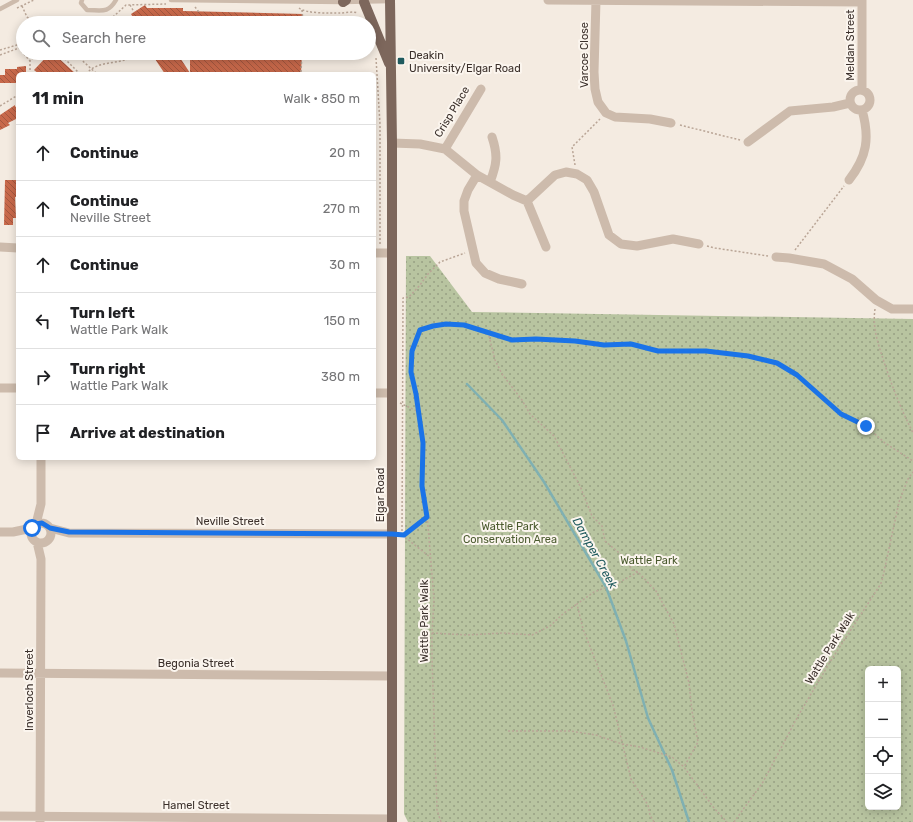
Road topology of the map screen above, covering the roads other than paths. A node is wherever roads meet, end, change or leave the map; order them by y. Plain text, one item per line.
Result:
1 (18, 0) edge
2 (82, 0) edge
3 (116, 0) edge
4 (171, 0) edge
5 (392, 0) edge
6 (548, 0) edge
7 (596, 0) edge
8 (630, 0) edge
9 (345, 1) edge
10 (746, 1) edge
11 (862, 1) edge
12 (364, 2) junction
13 (0, 9) edge
14 (370, 16) edge
15 (376, 31) edge
16 (391, 67) junction
17 (481, 88) dead end
18 (862, 90) junction
19 (850, 103) junction
20 (862, 110) junction
21 (671, 123) road end
22 (492, 137) dead end
23 (748, 142) road end
24 (392, 143) junction
25 (444, 149) junction
26 (477, 175) junction
27 (849, 180) road end
28 (490, 182) junction
29 (527, 201) junction
30 (699, 244) road end
31 (0, 247) edge
32 (546, 247) dead end
33 (16, 248) edge
34 (377, 253) edge
35 (392, 253) junction
36 (776, 257) road end
37 (522, 284) dead end
38 (913, 309) edge
39 (0, 388) edge
40 (16, 388) edge
41 (376, 393) edge
42 (391, 396) junction
43 (41, 460) edge
44 (41, 526) junction
45 (0, 532) edge
46 (13, 532) junction
47 (69, 532) junction
48 (399, 535) junction
49 (41, 540) junction
50 (0, 673) edge
51 (41, 673) junction
52 (392, 676) junction
53 (0, 816) edge
54 (40, 819) edge
55 (392, 820) edge

1 - 13 lane
2 - 3 lane
4 - 9 lane
5 - 12 lane
5 - 16 main road, Elgar Road
6 - 7 street
7 - 8 street
7 - 21 street, Varcoe Close
8 - 10 street
9 - 12 lane
10 - 11 street
11 - 18 street, Meldan Street
12 - 14 main road
15 - 16 main road
16 - 24 main road, Elgar Road
17 - 25 street, Crisp Place
18 - 19 street
18 - 20 street
19 - 20 street
19 - 23 street
20 - 27 street
22 - 28 street
24 - 25 street
24 - 35 main road, Elgar Road
25 - 26 street
26 - 28 street
26 - 37 street
28 - 29 street
29 - 30 street
29 - 32 street
31 - 33 street
34 - 35 street
35 - 42 main road, Elgar Road
36 - 38 street
39 - 40 street
41 - 42 street
42 - 48 main road, Elgar Road
43 - 44 street
44 - 46 street, Neville Street
44 - 47 street, Neville Street
44 - 49 street
44 - 49 street
45 - 46 street, Neville Street
46 - 49 street, Neville Street
47 - 48 street, Neville Street
47 - 49 street, Neville Street
48 - 52 main road, Elgar Road
49 - 51 street, Inverloch Street
50 - 51 street, Begonia Street
51 - 52 street, Begonia Street
51 - 54 street, Inverloch Street
52 - 55 main road, Elgar Road
53 - 54 street, Hamel Street
54 - 55 street, Hamel Street

